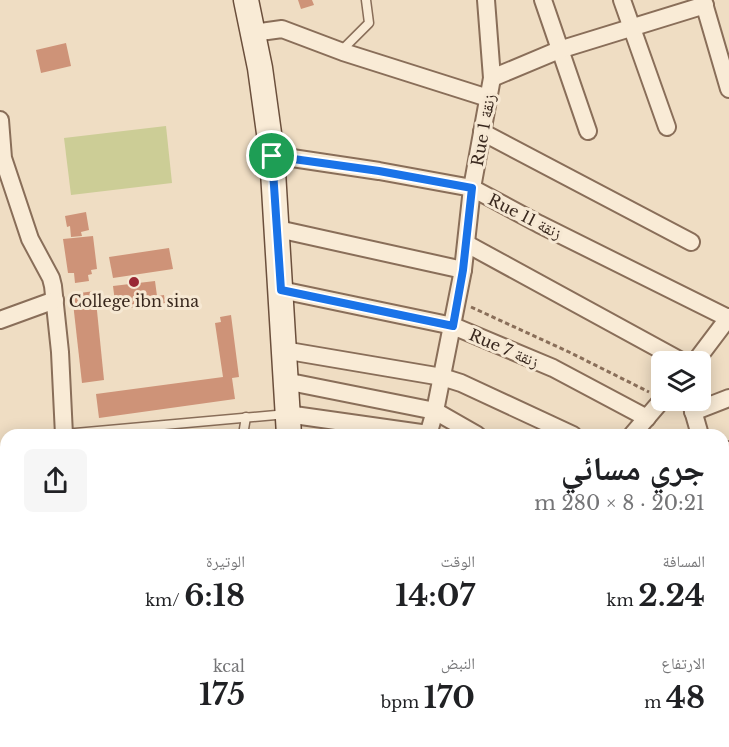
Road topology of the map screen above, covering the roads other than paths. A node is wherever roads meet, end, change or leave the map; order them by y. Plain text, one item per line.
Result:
1 (246, 0) edge
2 (366, 0) edge
3 (486, 0) edge
4 (543, 0) edge
5 (622, 0) edge
6 (704, 3) edge
7 (631, 27) junction
8 (253, 33) junction
9 (559, 50) junction
10 (343, 52) junction
11 (726, 68) edge
12 (492, 78) junction
13 (729, 89) edge
14 (488, 98) junction
15 (0, 120) edge
16 (667, 127) dead end
17 (588, 131) dead end
18 (482, 132) junction
19 (272, 156) junction
20 (472, 188) junction
21 (278, 229) junction
22 (691, 242) dead end
23 (467, 244) junction
24 (463, 270) junction
25 (281, 290) junction
26 (55, 300) junction
27 (729, 317) edge
28 (0, 320) edge
29 (453, 326) junction
30 (283, 350) junction
31 (663, 351) edge
32 (703, 351) edge
33 (442, 377) junction
34 (285, 381) junction
35 (729, 398) edge
36 (711, 402) edge
37 (651, 409) edge
38 (435, 411) junction
39 (693, 411) edge
40 (246, 417) junction
41 (647, 418) junction
42 (288, 424) edge
43 (64, 429) edge
44 (118, 429) edge
45 (244, 429) edge
46 (358, 429) edge
47 (430, 429) edge
48 (466, 429) edge
49 (560, 429) edge
50 (637, 429) edge
51 (698, 429) edge
52 (729, 553) edge
53 (729, 569) edge

1 - 8 main road
2 - 10 lane
3 - 12 street, Rue 1 زنقة
4 - 9 street
5 - 7 street
6 - 7 street
6 - 11 street
7 - 9 street
7 - 16 street
8 - 10 street
8 - 19 main road
9 - 12 street
9 - 17 street
10 - 14 street
11 - 13 street
12 - 14 street, Rue 1 زنقة
14 - 18 street, Rue 1 زنقة
15 - 26 street
18 - 20 street, Rue 1 زنقة
18 - 22 street
19 - 20 street, Rue 11 زنقة
19 - 21 main road
20 - 23 street, Rue 1 زنقة
20 - 27 street, Rue 11 زنقة
21 - 24 street
21 - 25 main road
23 - 24 street, Rue 1 زنقة
23 - 31 street
24 - 29 street, Rue 1 زنقة
25 - 29 street, Rue 7 زنقة
25 - 30 main road
26 - 28 street
26 - 43 street
27 - 32 street
29 - 33 street, Rue 1 زنقة
29 - 41 street, Rue 7 زنقة
30 - 33 street
30 - 34 main road
33 - 38 street, Rue 1 زنقة
33 - 49 street
34 - 38 street
34 - 42 main road
35 - 36 street
37 - 41 street
38 - 47 street, Rue 1 زنقة
38 - 48 street
39 - 51 street
40 - 42 lane
40 - 44 lane
40 - 45 lane
41 - 50 street
42 - 46 street
52 - 53 street

